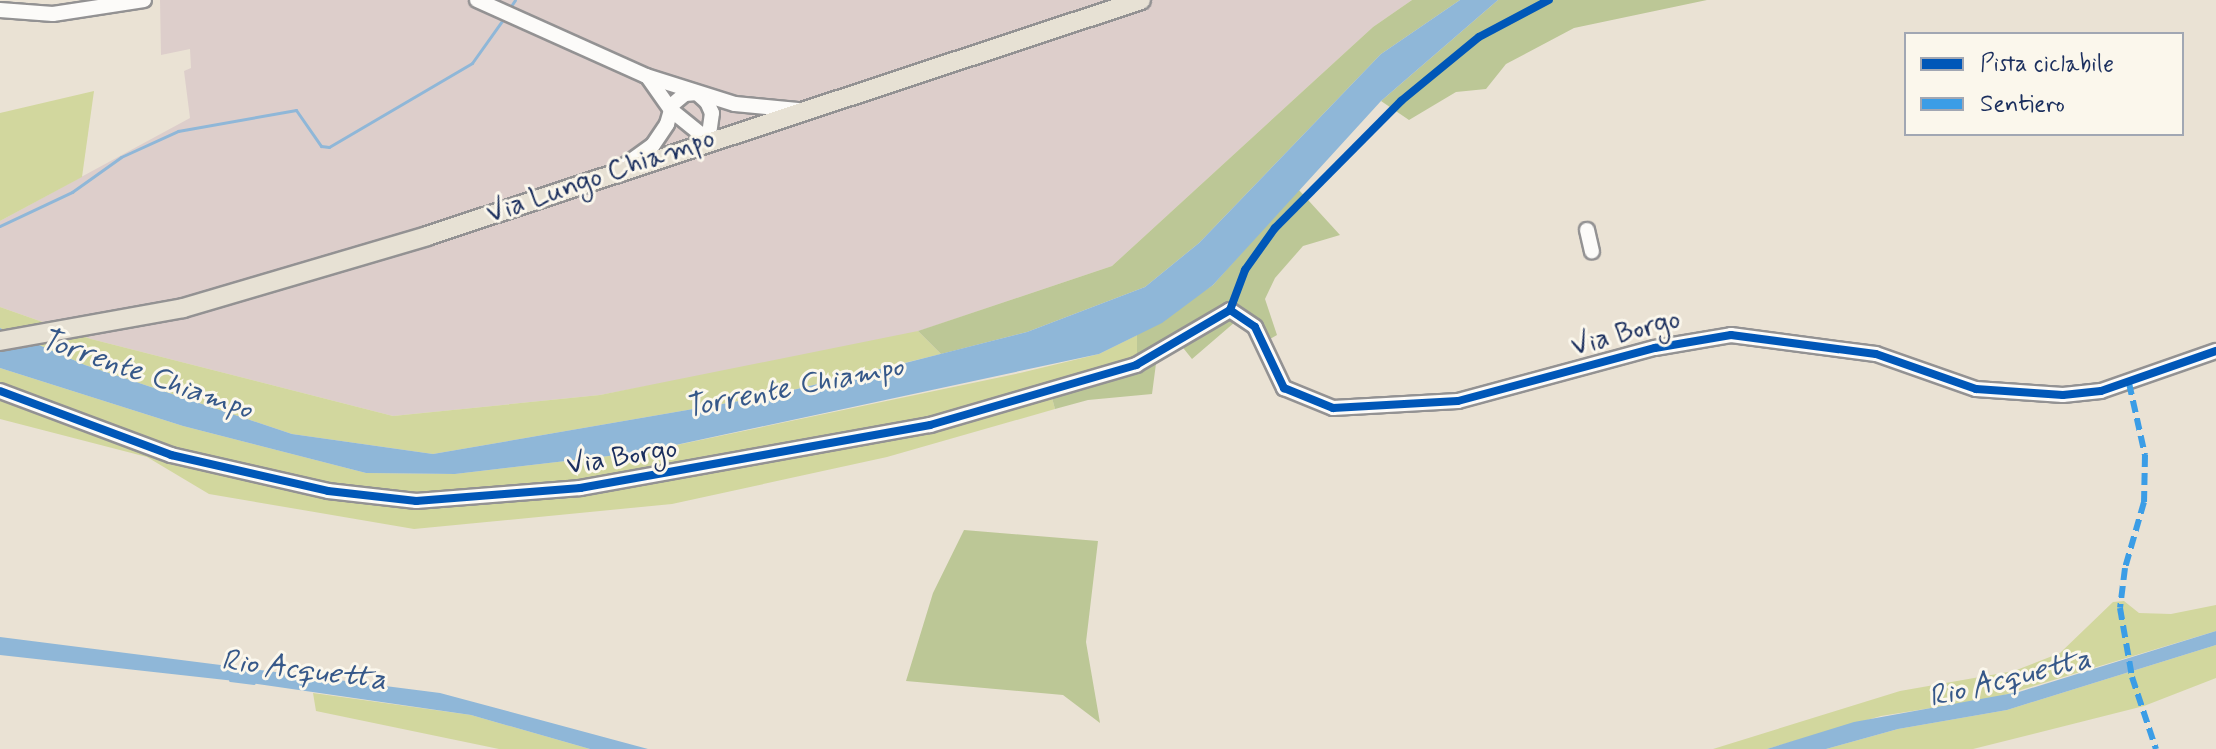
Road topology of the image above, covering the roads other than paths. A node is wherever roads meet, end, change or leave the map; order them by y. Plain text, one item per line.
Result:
1 (144, 0) edge
2 (477, 0) edge
3 (1141, 0) edge
4 (0, 10) edge
5 (646, 76) junction
6 (697, 93) junction
7 (671, 110) junction
8 (798, 110) junction
9 (708, 140) junction
10 (617, 171) junction
11 (1587, 230) dead end
12 (1592, 251) dead end
13 (0, 341) edge
14 (2216, 351) edge
15 (0, 391) edge

1 - 4 street
2 - 5 street
3 - 8 main road, Via Lungo Chiampo
5 - 6 street
5 - 7 street
6 - 7 street
6 - 8 street
6 - 9 street
7 - 9 street
7 - 10 street
8 - 9 main road, Via Lungo Chiampo
9 - 10 main road, Via Lungo Chiampo
10 - 13 main road, Via Lungo Chiampo
11 - 12 street
14 - 15 street, Via Borgo

